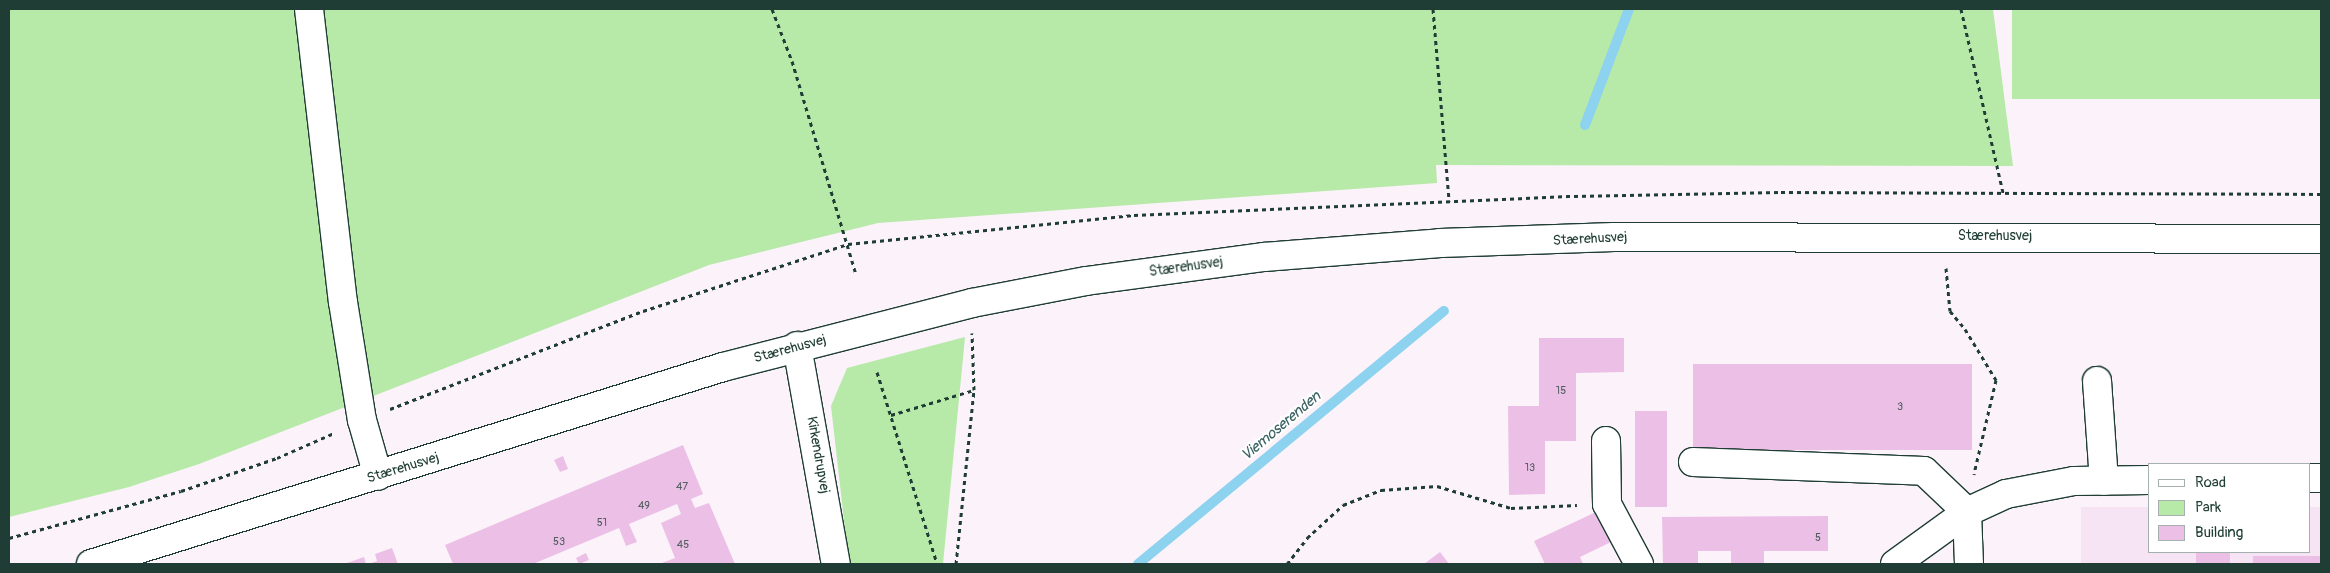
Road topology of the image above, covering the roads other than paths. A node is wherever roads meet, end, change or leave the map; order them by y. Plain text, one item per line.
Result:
1 (308, 9) edge
2 (2321, 239) edge
3 (798, 346) junction
4 (2097, 381) dead end
5 (1606, 441) dead end
6 (1693, 462) dead end
7 (378, 476) junction
8 (2148, 480) edge
9 (2104, 481) junction
10 (1967, 512) junction
11 (91, 564) edge
12 (836, 564) edge
13 (1639, 564) edge
14 (1895, 564) edge
15 (1969, 564) edge

1 - 7 street
2 - 3 street, Stærehusvej
3 - 7 street, Stærehusvej
3 - 12 street, Kirkendrupvej
4 - 9 street
5 - 13 street
6 - 10 street
7 - 11 street, Stærehusvej
8 - 9 street
9 - 10 street
10 - 14 street
10 - 15 street

